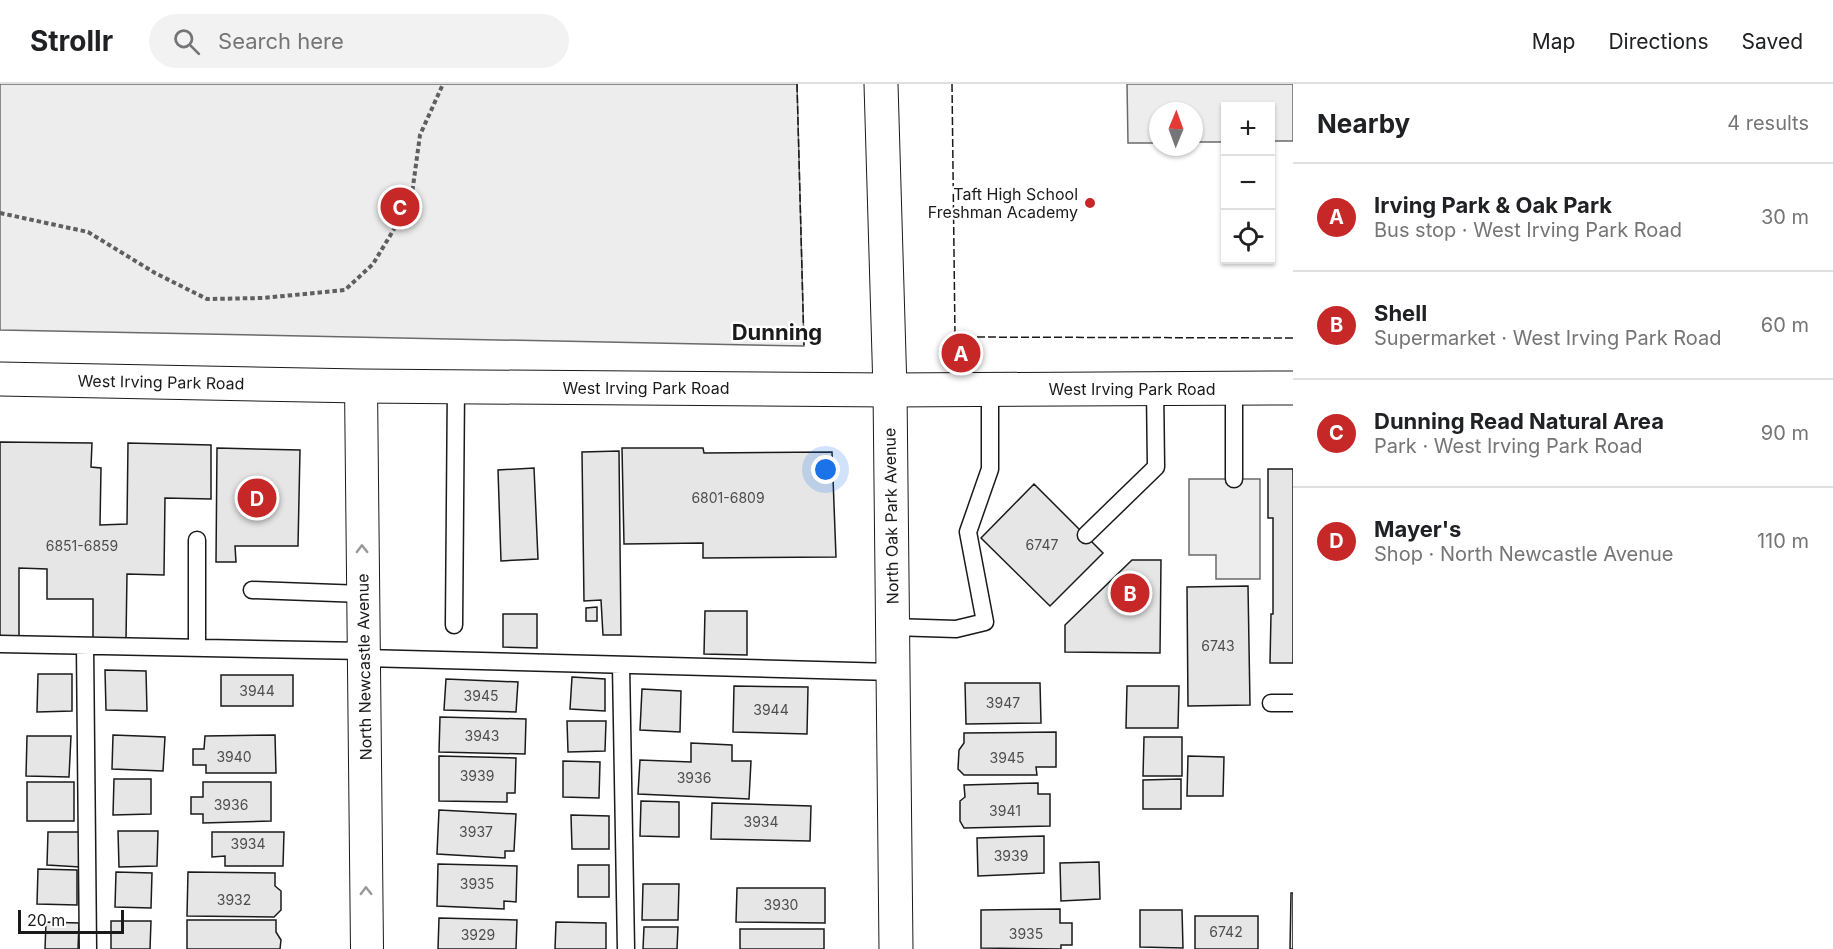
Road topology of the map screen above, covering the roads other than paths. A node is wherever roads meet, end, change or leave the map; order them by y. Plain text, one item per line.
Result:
1 (881, 84) edge
2 (0, 379) edge
3 (361, 386) junction
4 (456, 386) junction
5 (1155, 388) junction
6 (1234, 388) junction
7 (1293, 388) edge
8 (990, 389) junction
9 (890, 390) junction
10 (1234, 478) dead end
11 (1086, 535) dead end
12 (197, 540) dead end
13 (252, 590) dead end
14 (363, 594) junction
15 (454, 625) dead end
16 (892, 627) junction
17 (0, 644) edge
18 (85, 646) junction
19 (197, 648) junction
20 (364, 655) junction
21 (621, 665) junction
22 (892, 672) junction
23 (1271, 703) dead end
24 (1293, 703) edge
25 (88, 949) edge
26 (367, 949) edge
27 (626, 949) edge
28 (896, 949) edge

1 - 9 main road, North Oak Park Avenue
2 - 3 main road, West Irving Park Road
3 - 4 main road, West Irving Park Road
14 -> 3 street, North Newcastle Avenue
4 - 9 main road, West Irving Park Road
4 - 15 lane
5 - 6 main road, West Irving Park Road
5 - 8 main road, West Irving Park Road
5 - 11 lane
6 - 7 main road, West Irving Park Road
6 - 10 lane
8 - 9 main road, West Irving Park Road
8 - 16 lane
9 - 16 main road, North Oak Park Avenue
12 - 19 lane
13 - 14 lane
14 - 20 street, North Newcastle Avenue
16 - 22 main road, North Oak Park Avenue
17 - 18 lane
18 - 19 lane
18 - 25 lane
19 - 20 lane
20 - 21 lane
26 -> 20 street, North Newcastle Avenue
21 - 22 lane
21 - 27 lane
22 - 28 main road, North Oak Park Avenue
23 - 24 lane

